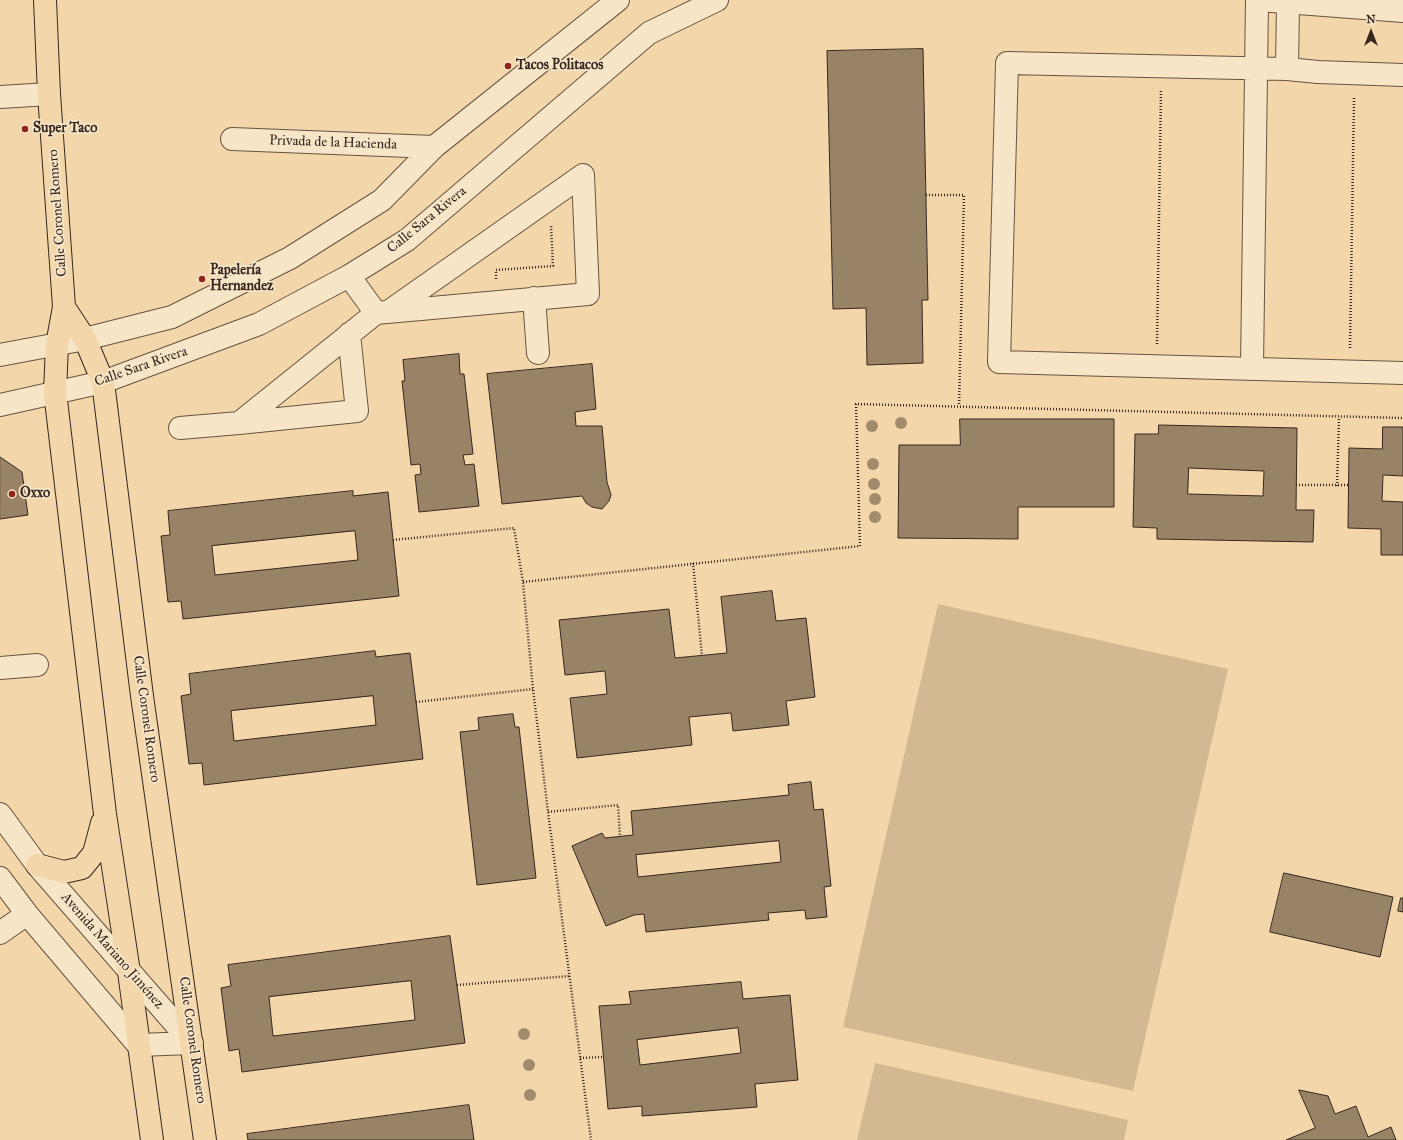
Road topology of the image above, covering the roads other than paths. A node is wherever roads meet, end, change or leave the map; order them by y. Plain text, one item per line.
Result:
1 (45, 0) edge
2 (618, 0) edge
3 (717, 0) edge
4 (1258, 0) edge
5 (1288, 3) junction
6 (1403, 11) edge
7 (1257, 68) junction
8 (1287, 69) junction
9 (1403, 75) edge
10 (49, 94) junction
11 (0, 97) edge
12 (232, 139) dead end
13 (434, 147) junction
14 (349, 276) junction
15 (534, 298) junction
16 (64, 307) junction
17 (382, 312) junction
18 (348, 334) junction
19 (86, 339) junction
20 (57, 345) junction
21 (538, 353) dead end
22 (0, 355) edge
23 (1252, 368) junction
24 (1403, 372) edge
25 (103, 382) junction
26 (55, 392) junction
27 (0, 405) edge
28 (239, 423) junction
29 (180, 428) dead end
30 (37, 665) dead end
31 (0, 668) edge
32 (0, 814) edge
33 (104, 814) junction
34 (37, 865) junction
35 (0, 878) edge
36 (27, 914) junction
37 (0, 933) edge
38 (129, 972) junction
39 (192, 1043) junction
40 (138, 1045) junction
41 (152, 1140) edge
42 (206, 1140) edge

1 - 10 main road, Calle Coronel Romero
2 - 13 street
3 - 14 street, Calle Sara Rivera
4 - 5 street
4 - 7 street
5 - 6 street
5 - 8 street
7 - 8 street
7 - 23 street
7 - 23 street
8 - 9 street
10 - 11 street
10 - 16 main road, Calle Coronel Romero
12 - 13 street, Privada de la Hacienda
13 - 19 street
14 - 17 street
14 - 25 street, Calle Sara Rivera
15 - 17 street
15 - 17 street
15 - 21 street
16 - 19 main road, Calle Coronel Romero
16 - 20 main road, Calle Coronel Romero
17 - 18 street
18 - 28 street
18 - 28 street
19 - 20 street
19 - 25 main road, Calle Coronel Romero
20 - 22 street
20 - 26 main road, Calle Coronel Romero
23 - 24 street
25 - 26 street, Calle Sara Rivera
25 - 39 main road, Calle Coronel Romero
26 - 27 street, Calle Sara Rivera
26 - 33 main road, Calle Coronel Romero
28 - 29 street
30 - 31 street
32 - 34 street, Avenida Mariano Jiménez
33 - 34 main road
33 - 38 main road, Calle Coronel Romero
34 - 38 street, Avenida Mariano Jiménez
35 - 36 street
36 - 37 street
36 - 40 street
38 - 39 street, Avenida Mariano Jiménez
38 - 40 main road, Calle Coronel Romero
39 - 40 street
39 - 42 main road, Calle Coronel Romero
40 - 41 main road, Calle Coronel Romero

